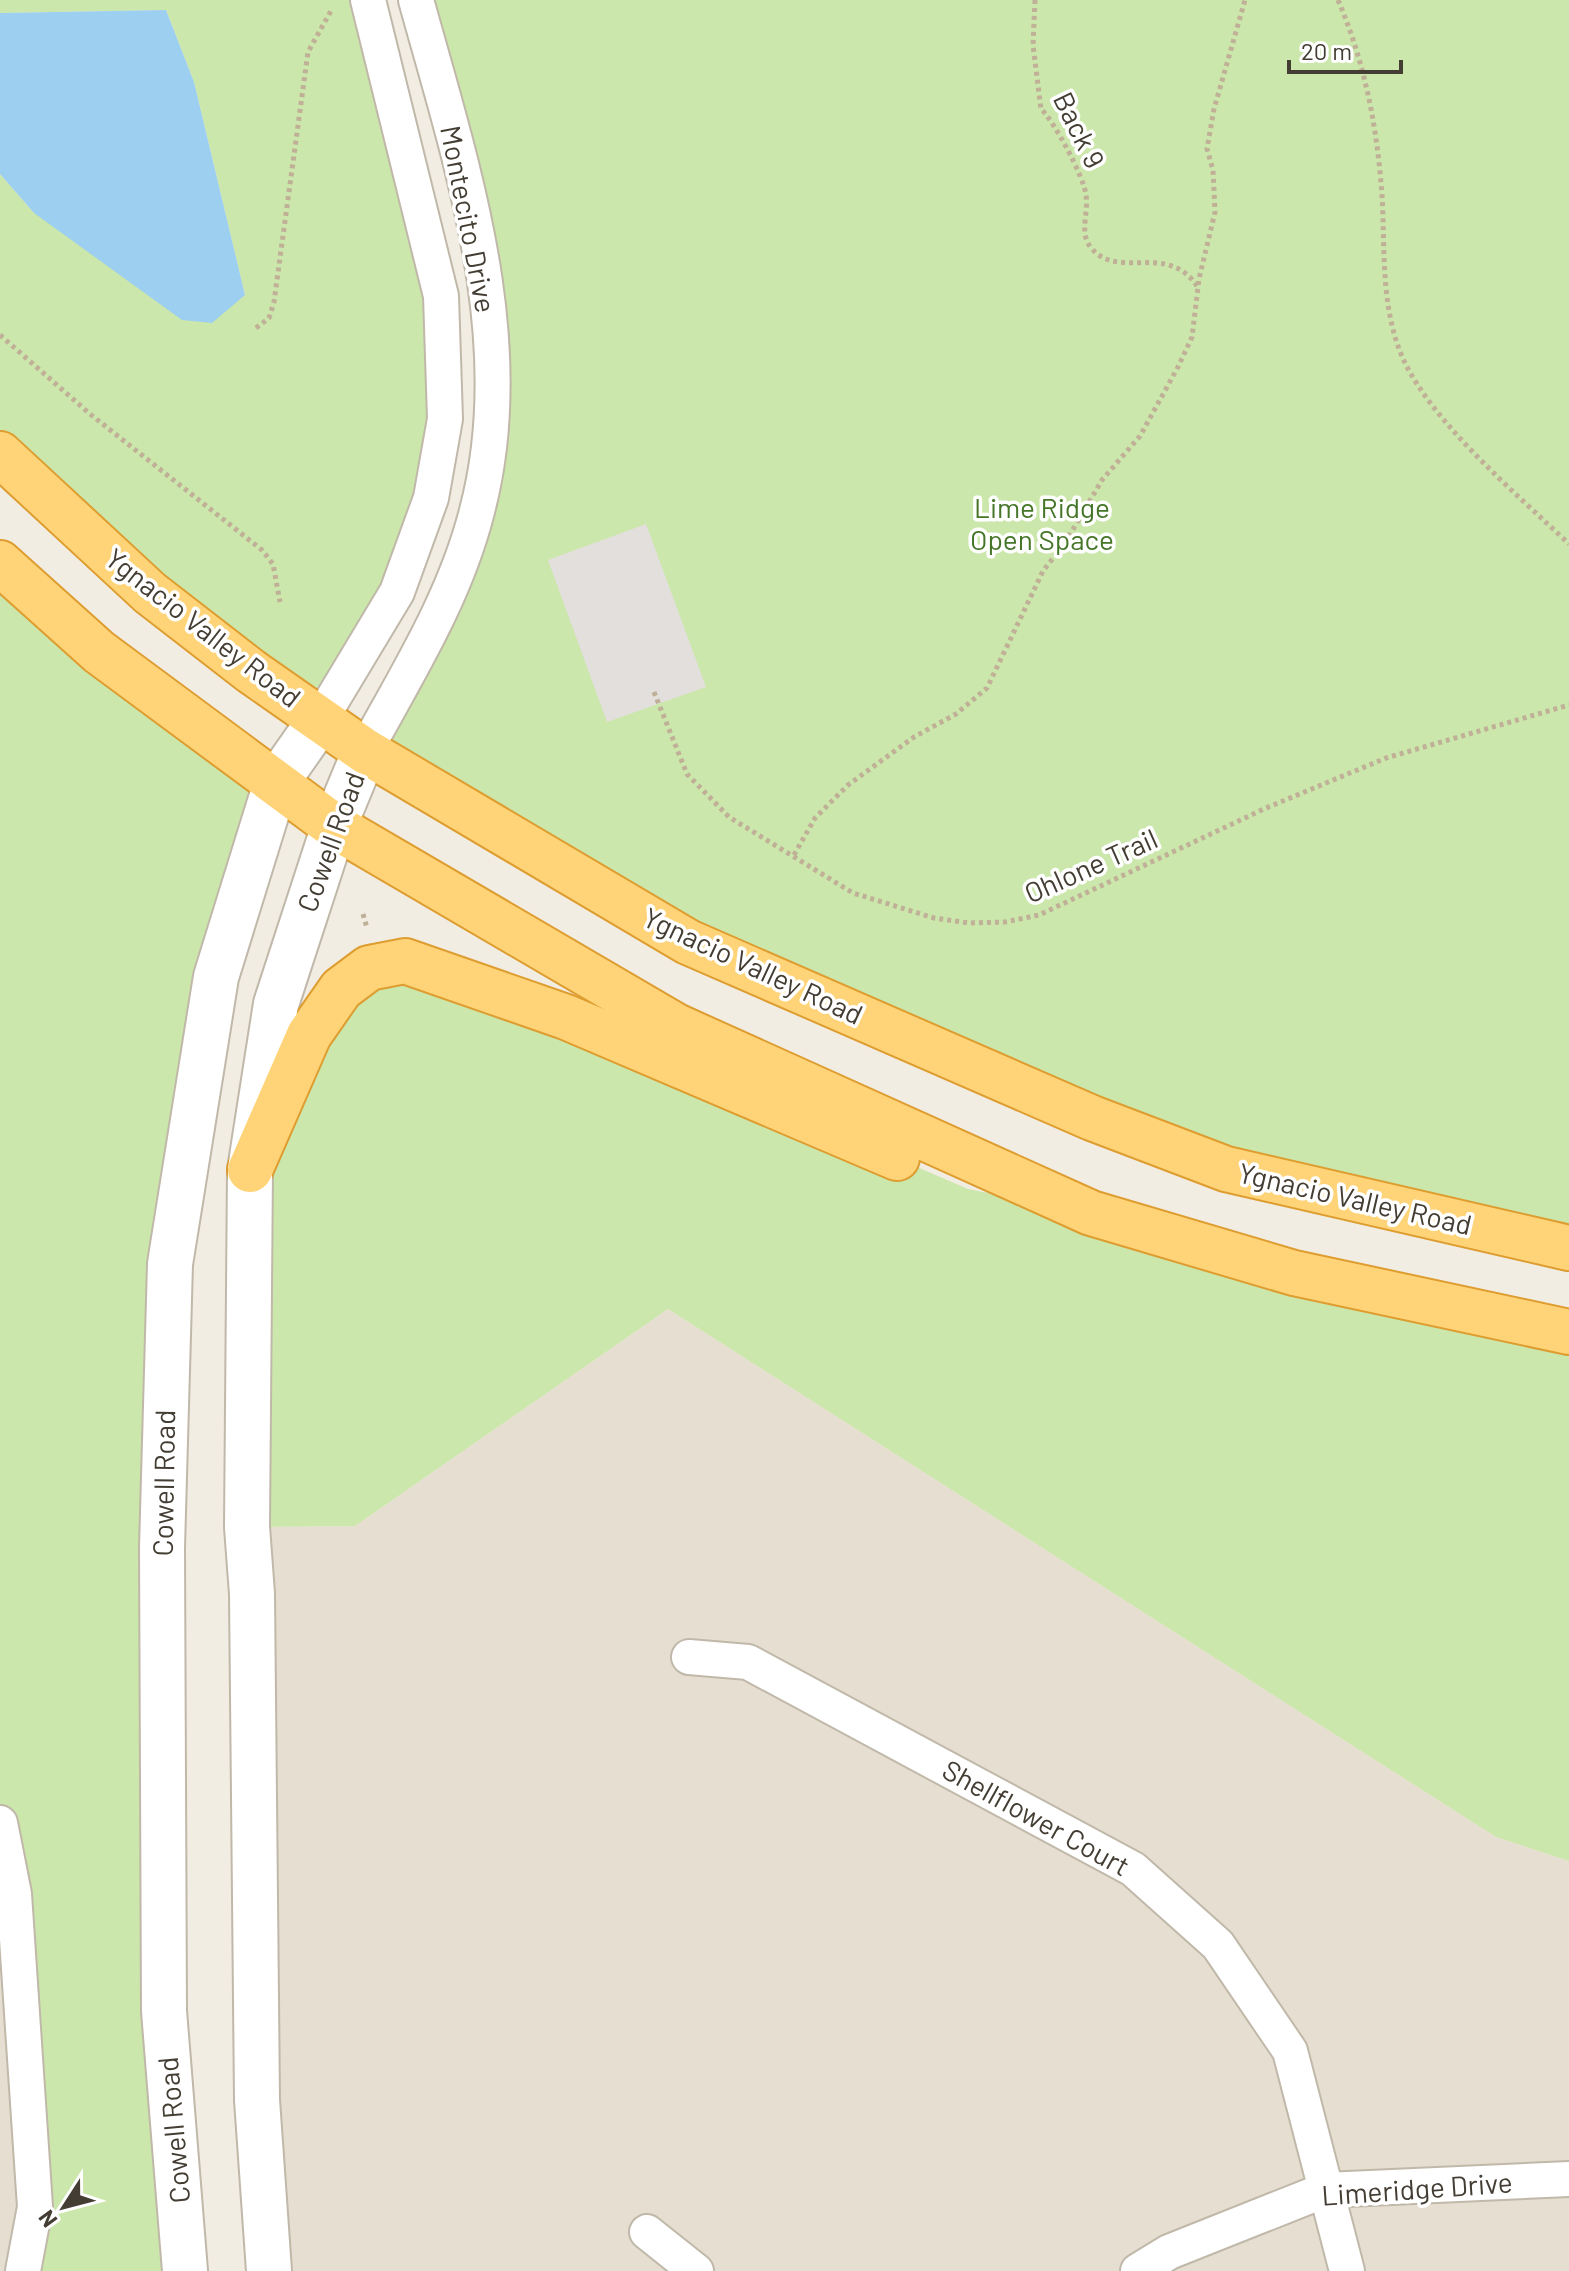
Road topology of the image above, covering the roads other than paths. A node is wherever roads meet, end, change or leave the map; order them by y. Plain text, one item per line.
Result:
1 (368, 0) edge
2 (416, 0) edge
3 (0, 454) edge
4 (0, 563) edge
5 (320, 720) junction
6 (365, 751) junction
7 (276, 783) junction
8 (334, 826) junction
9 (250, 1170) junction
10 (1091, 1213) junction
11 (1569, 1248) edge
12 (1569, 1332) edge
13 (689, 1657) dead end
14 (0, 1823) edge
15 (7, 1896) edge
16 (1569, 2179) edge
17 (1325, 2190) junction
18 (647, 2232) dead end
19 (23, 2271) edge
20 (185, 2271) edge
21 (269, 2271) edge
22 (696, 2271) edge
23 (1138, 2271) edge
24 (1347, 2271) edge

1 - 5 street, Montecito Drive
2 - 6 street, Montecito Drive
3 - 5 highway, Ygnacio Valley Road
4 - 7 highway
5 - 6 highway, Ygnacio Valley Road
5 - 7 street, Cowell Road
6 - 8 street, Cowell Road
6 - 11 highway, Ygnacio Valley Road
7 - 8 highway
7 - 20 street, Cowell Road
8 - 9 street, Cowell Road
8 - 10 highway
9 - 10 highway
9 - 21 street, Cowell Road
10 - 12 highway
13 - 17 street, Shellflower Court
14 - 15 street
15 - 19 street
16 - 17 street, Limeridge Drive
17 - 23 street, Limeridge Drive
17 - 24 street, Shellflower Court
18 - 22 street

